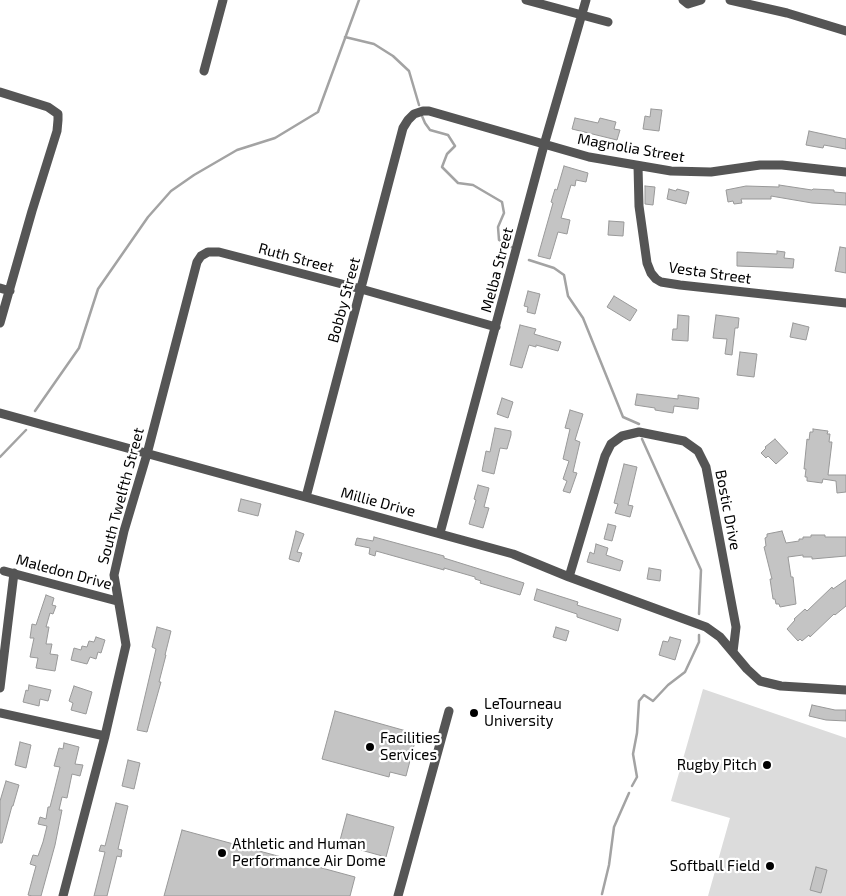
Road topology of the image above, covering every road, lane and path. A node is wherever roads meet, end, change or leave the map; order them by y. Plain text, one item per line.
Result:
1 (223, 0) edge
2 (526, 0) edge
3 (586, 0) edge
4 (683, 0) edge
5 (701, 0) edge
6 (730, 0) edge
7 (582, 15) junction
8 (608, 22) dead end
9 (846, 31) edge
10 (204, 71) dead end
11 (0, 92) edge
12 (416, 113) joint
13 (544, 145) junction
14 (638, 166) junction
15 (846, 172) edge
16 (205, 253) joint
17 (0, 288) edge
18 (361, 289) junction
19 (10, 291) junction
20 (846, 304) edge
21 (0, 323) edge
22 (496, 327) junction
23 (0, 413) edge
24 (147, 454) junction
25 (306, 498) junction
26 (440, 533) junction
27 (4, 571) dead end
28 (14, 574) junction
29 (569, 578) junction
30 (117, 601) junction
31 (733, 652) junction
32 (0, 688) edge
33 (846, 690) edge
34 (450, 711) dead end
35 (0, 713) edge
36 (105, 736) junction
37 (63, 896) edge
38 (398, 896) edge

1 - 10 street
2 - 7 street
3 - 7 street, Melba Street
4 - 5 street
6 - 9 street
7 - 8 street
7 - 13 street, Melba Street
11 - 19 street
12 - 13 street, Magnolia Street
12 - 18 street, Bobby Street
13 - 14 street, Magnolia Street
13 - 22 street, Melba Street
14 - 15 street, Magnolia Street
14 - 20 street, Vesta Street
16 - 18 street, Ruth Street
16 - 24 street, South Twelfth Street
17 - 19 street
18 - 22 street, Ruth Street
18 - 25 street, Bobby Street
19 - 21 street
22 - 26 street, Melba Street
23 - 24 street, Millie Drive
24 - 25 street, Millie Drive
24 - 30 street, South Twelfth Street
25 - 26 street, Millie Drive
26 - 29 street, Millie Drive
27 - 28 street, Maledon Drive
28 - 30 street, Maledon Drive
28 - 32 street
29 - 31 street, Millie Drive
29 - 31 street, Bostic Drive
30 - 36 street, South Twelfth Street
31 - 33 street
34 - 38 street
35 - 36 street
36 - 37 street, South Twelfth Street

